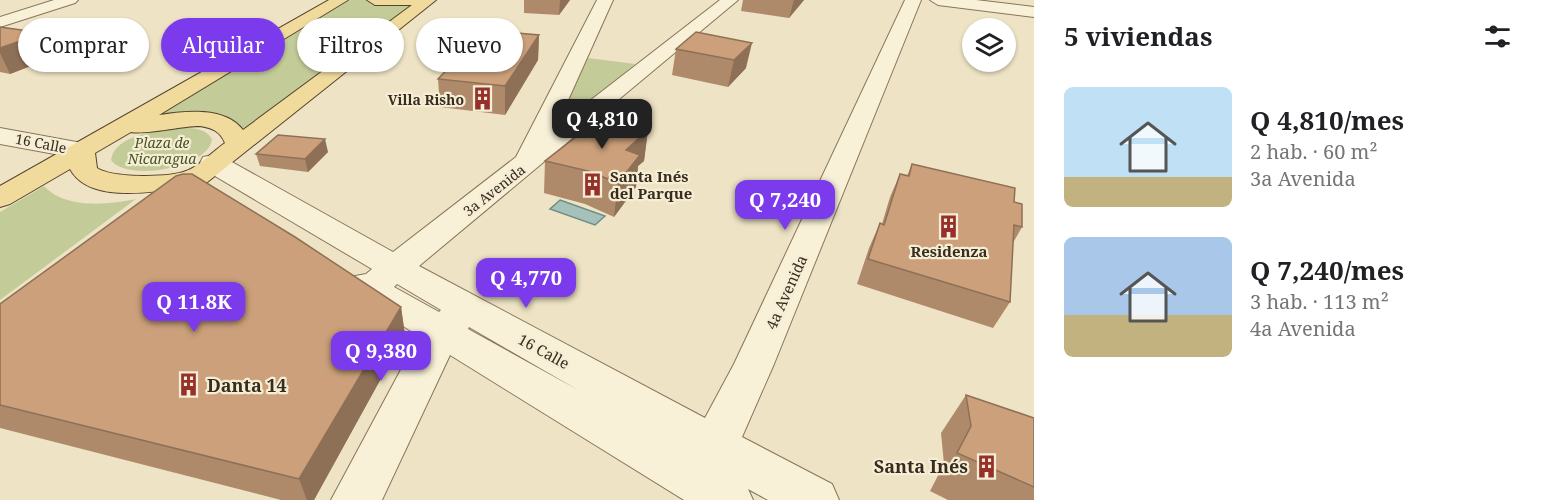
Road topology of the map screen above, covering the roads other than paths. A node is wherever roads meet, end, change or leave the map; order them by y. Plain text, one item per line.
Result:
1 (47, 0) edge
2 (70, 0) edge
3 (339, 0) edge
4 (375, 0) edge
5 (414, 0) edge
6 (428, 0) edge
7 (605, 0) edge
8 (730, 0) edge
9 (913, 0) edge
10 (938, 0) edge
11 (1034, 12) edge
12 (0, 15) edge
13 (0, 22) edge
14 (119, 129) junction
15 (0, 136) edge
16 (82, 151) junction
17 (215, 162) junction
18 (524, 166) junction
19 (0, 198) edge
20 (141, 219) edge
21 (382, 278) junction
22 (454, 320) junction
23 (716, 446) junction
24 (712, 491) edge
25 (356, 500) edge
26 (814, 500) edge

1 - 12 street
2 - 13 street
3 - 14 main road
4 - 5 main road
6 - 17 main road
7 - 18 street
8 - 18 street, 3a Avenida
9 - 23 street, 4a Avenida
10 - 11 street
14 - 16 main road
14 - 17 main road
15 - 16 street, 16 Calle
16 - 17 main road
16 - 19 main road
17 - 20 main road
17 - 21 street, 16 Calle
18 - 21 street, 3a Avenida
21 - 22 street, 16 Calle
22 - 23 street, 16 Calle
22 - 24 street, 16 Calle
22 - 25 street
23 - 24 street, 4a Avenida
23 - 26 street, 16 Calle

